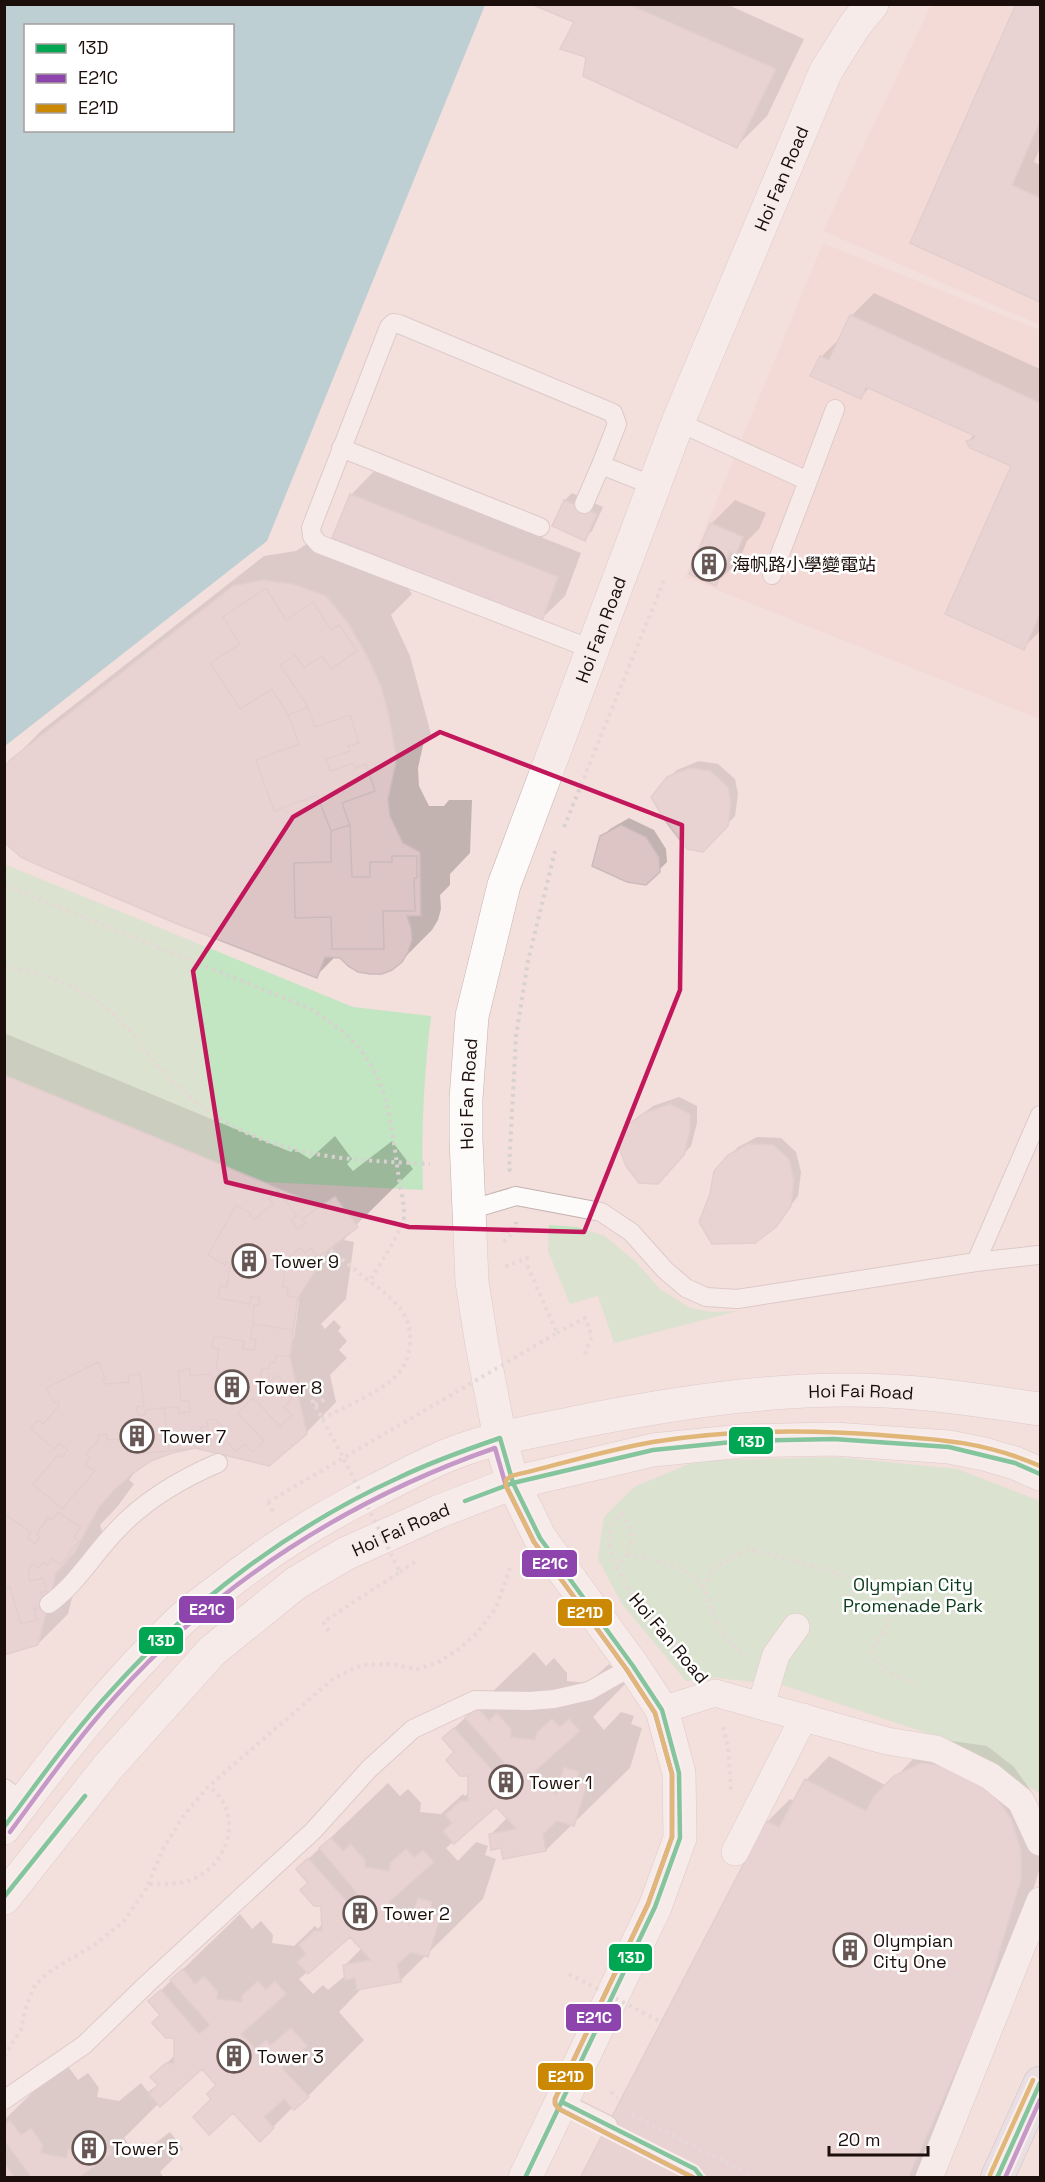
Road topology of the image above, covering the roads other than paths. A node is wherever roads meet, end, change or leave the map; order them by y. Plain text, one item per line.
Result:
1 (872, 4) edge
2 (835, 410) dead end
3 (678, 422) junction
4 (341, 448) junction
5 (601, 465) junction
6 (808, 481) junction
7 (654, 486) junction
8 (584, 504) dead end
9 (540, 527) dead end
10 (772, 575) dead end
11 (594, 650) junction
12 (1041, 1115) edge
13 (469, 1210) junction
14 (1038, 1255) dead end
15 (976, 1262) junction
16 (1041, 1409) edge
17 (500, 1438) junction
18 (218, 1463) dead end
19 (1041, 1474) edge
20 (513, 1483) junction
21 (49, 1604) dead end
22 (796, 1627) dead end
23 (633, 1666) junction
24 (761, 1705) junction
25 (662, 1710) junction
26 (804, 1717) junction
27 (11, 1806) edge
28 (1041, 1842) edge
29 (735, 1852) dead end
30 (4, 1898) edge
31 (1041, 1901) edge
32 (1041, 2083) edge
33 (4, 2100) edge
34 (562, 2102) junction
35 (608, 2125) dead end
36 (525, 2178) edge
37 (929, 2178) edge
38 (997, 2178) edge

1 - 3 street, Hoi Fan Road
2 - 6 lane
3 - 6 lane
3 - 7 street, Hoi Fan Road
4 - 5 lane
4 - 9 lane
4 - 11 lane
5 - 7 lane
5 - 8 lane
6 - 10 lane
7 - 11 street, Hoi Fan Road
11 - 13 street, Hoi Fan Road
12 - 15 lane
13 - 15 lane
13 - 17 street, Hoi Fan Road
14 - 15 lane
16 - 17 street, Hoi Fai Road
17 - 20 street, Hoi Fan Road
17 - 27 street, Hoi Fai Road
18 - 21 lane
19 - 20 street, Hoi Fai Road
20 - 23 street, Hoi Fan Road
20 - 30 street, Hoi Fai Road
22 - 24 street
23 - 25 street, Hoi Fan Road
23 - 33 lane
24 - 25 street
24 - 26 street
25 - 34 street, Hoi Fan Road
26 - 28 street
26 - 29 street
31 - 37 street
32 - 38 highway
34 - 35 lane
34 - 36 street, Hoi Fan Road

